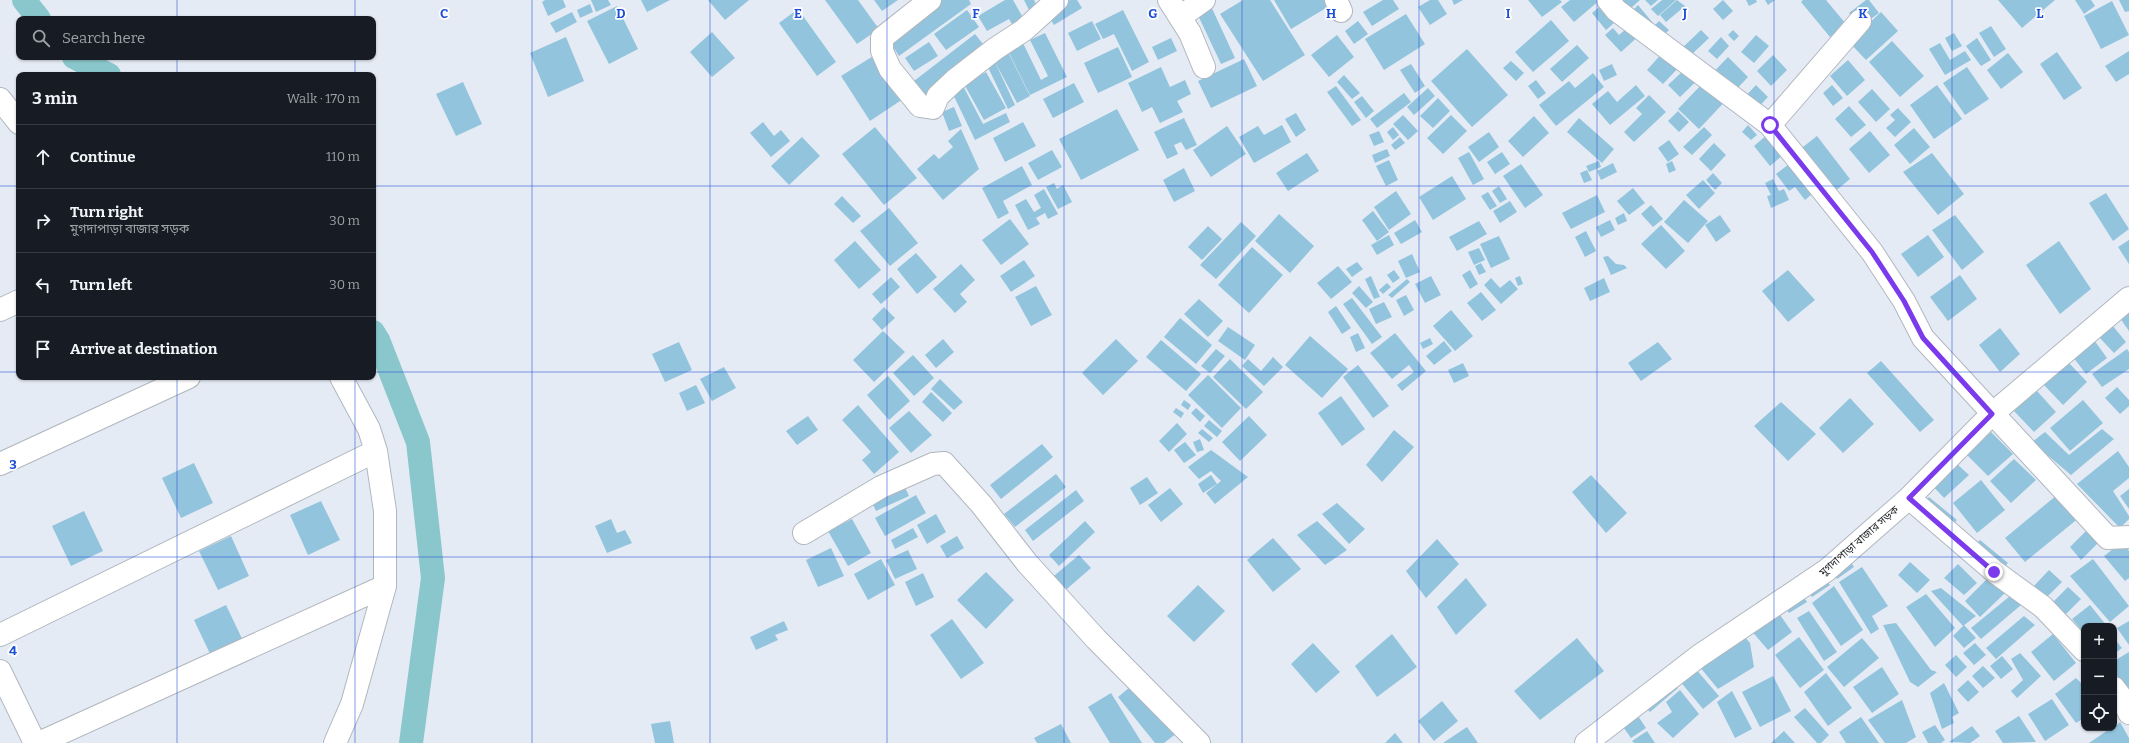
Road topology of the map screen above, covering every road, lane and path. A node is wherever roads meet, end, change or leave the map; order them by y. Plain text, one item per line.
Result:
1 (930, 0) edge
2 (1056, 0) edge
3 (1204, 0) edge
4 (1608, 0) edge
5 (1174, 9) edge
6 (1860, 21) dead end
7 (1204, 67) dead end
8 (0, 98) edge
9 (16, 118) edge
10 (1770, 125) junction
11 (2129, 298) edge
12 (16, 302) edge
13 (0, 310) edge
14 (182, 380) edge
15 (343, 380) edge
16 (1992, 414) junction
17 (376, 451) junction
18 (0, 464) edge
19 (1909, 498) junction
20 (804, 533) dead end
21 (2129, 537) edge
22 (385, 586) junction
23 (0, 635) edge
24 (2081, 647) edge
25 (0, 671) edge
26 (2117, 692) edge
27 (2129, 713) edge
28 (35, 743) edge
29 (40, 743) edge
30 (335, 743) edge
31 (1199, 743) edge
32 (1586, 743) edge

1 - 2 street
3 - 5 street
4 - 10 street
5 - 7 street
6 - 10 street
8 - 9 street
10 - 16 street
11 - 16 street, মুগদাপাড়া বাজার সড়ক
12 - 13 street
14 - 18 street
15 - 17 street
16 - 19 street, মুগদাপাড়া বাজার সড়ক
16 - 21 street
17 - 22 street
17 - 23 street
19 - 24 street
19 - 32 street, মুগদাপাড়া বাজার সড়ক
20 - 31 street
22 - 29 street
22 - 30 street
25 - 28 street
26 - 27 street

